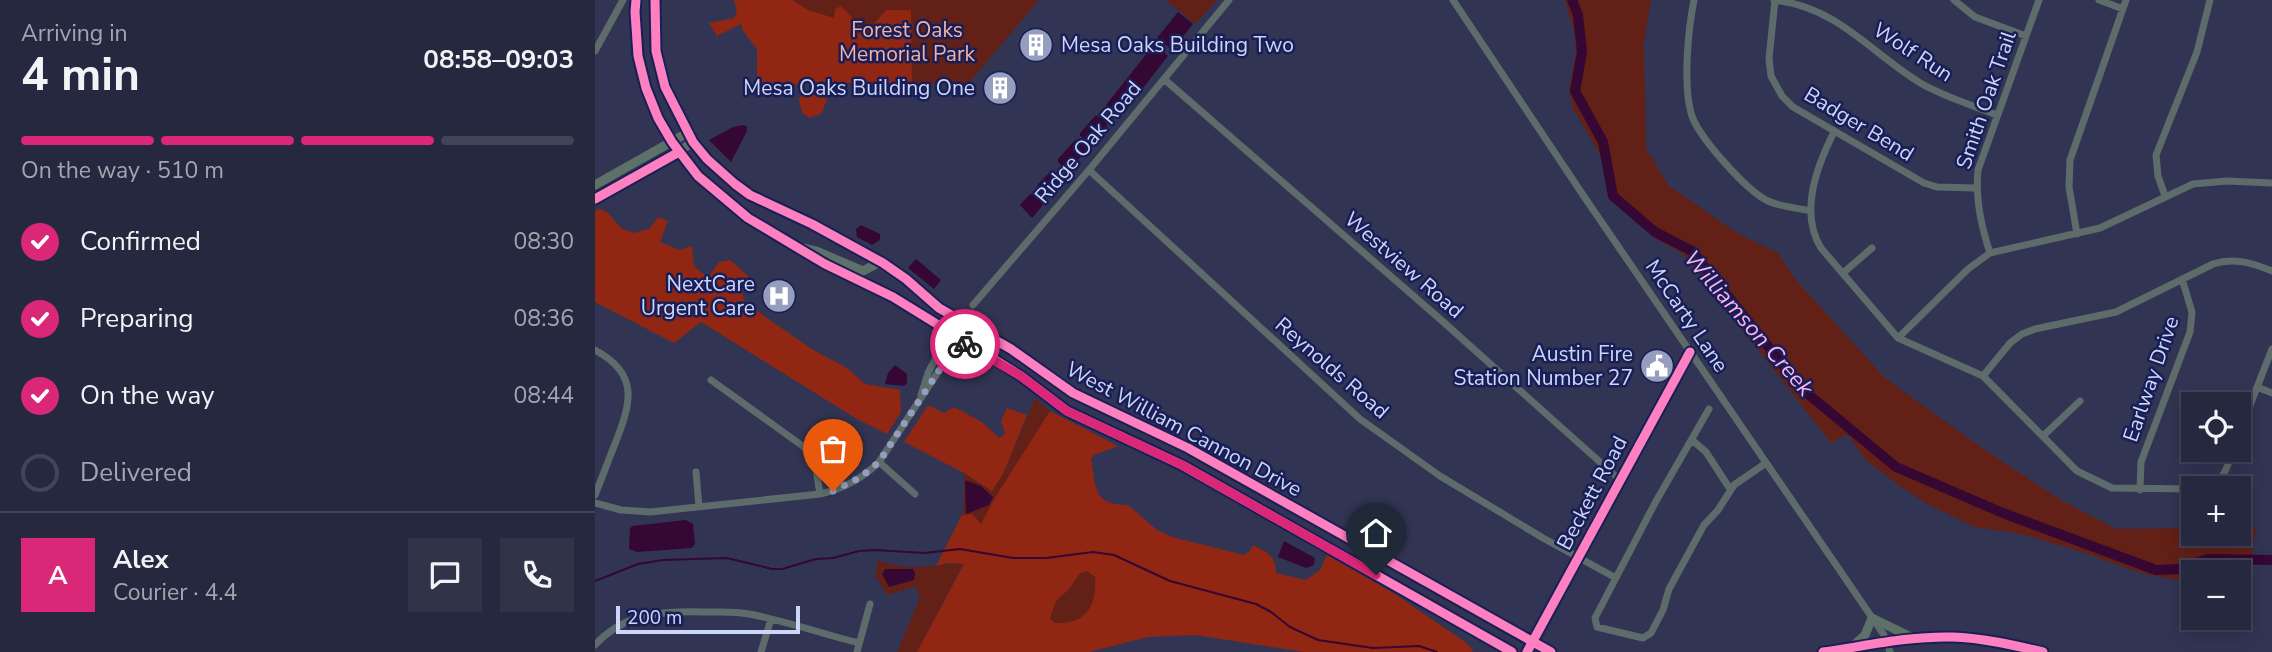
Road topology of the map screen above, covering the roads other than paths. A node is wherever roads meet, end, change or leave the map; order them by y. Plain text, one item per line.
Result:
1 (623, 0) edge
2 (636, 0) edge
3 (655, 0) edge
4 (1229, 0) edge
5 (1453, 0) edge
6 (1694, 0) edge
7 (1774, 0) edge
8 (1954, 0) edge
9 (2039, 0) edge
10 (2099, 0) edge
11 (2126, 0) edge
12 (2210, 0) edge
13 (2123, 9) junction
14 (2026, 36) junction
15 (595, 51) edge
16 (1164, 79) junction
17 (1997, 114) junction
18 (1834, 132) junction
19 (690, 138) junction
20 (672, 142) junction
21 (679, 152) junction
22 (1089, 170) junction
23 (2272, 183) edge
24 (595, 185) edge
25 (1976, 188) junction
26 (2165, 196) junction
27 (595, 199) edge
28 (1811, 211) junction
29 (2077, 234) junction
30 (795, 247) junction
31 (1873, 248) dead end
32 (1990, 253) junction
33 (880, 262) junction
34 (2272, 271) edge
35 (1843, 273) junction
36 (2182, 279) junction
37 (973, 305) dead end
38 (957, 318) junction
39 (949, 334) junction
40 (1898, 338) junction
41 (959, 340) junction
42 (2272, 349) edge
43 (595, 350) edge
44 (1690, 352) junction
45 (1983, 376) junction
46 (711, 380) dead end
47 (2257, 387) junction
48 (2272, 393) edge
49 (2080, 401) dead end
50 (918, 402) junction
51 (2251, 402) edge
52 (1709, 409) dead end
53 (2043, 436) junction
54 (1692, 440) junction
55 (879, 462) junction
56 (1767, 465) junction
57 (696, 472) dead end
58 (1619, 479) junction
59 (1730, 489) junction
60 (2181, 489) edge
61 (2140, 490) junction
62 (820, 494) junction
63 (915, 494) dead end
64 (595, 495) edge
65 (595, 503) edge
66 (699, 507) junction
67 (1578, 558) junction
68 (1617, 576) junction
69 (870, 604) dead end
70 (1872, 618) junction
71 (771, 619) junction
72 (1915, 638) junction
73 (1887, 641) junction
74 (859, 643) junction
75 (1532, 643) junction
76 (595, 645) edge
77 (1849, 648) junction
78 (2028, 650) edge
79 (761, 652) edge
80 (857, 652) edge
81 (1512, 652) edge
82 (1527, 652) edge
83 (1551, 652) edge
84 (1823, 652) edge
85 (1890, 652) edge
86 (2043, 652) edge

1 - 15 street
2 - 20 main road, West William Cannon Drive
3 - 19 main road, West William Cannon Drive
4 - 16 street, Ridge Oak Road
5 - 44 street, McCarty Lane
6 - 28 street
7 - 17 street, Wolf Run
7 - 18 street, Badger Bend
8 - 14 street
9 - 14 street, Smith Oak Trail
10 - 13 street
11 - 13 street
12 - 26 street
13 - 29 street
14 - 17 street, Smith Oak Trail
16 - 22 street, Ridge Oak Road
16 - 58 street, Westview Road
17 - 25 street, Smith Oak Trail
18 - 25 street, Badger Bend
18 - 28 street
19 - 20 main road
19 - 21 main road
19 - 33 main road, West William Cannon Drive
20 - 21 main road, West William Cannon Drive
20 - 24 main road
21 - 27 main road
21 - 30 main road, West William Cannon Drive
22 - 37 street, Ridge Oak Road
22 - 67 street, Reynolds Road
23 - 26 street
25 - 32 street, Smith Oak Trail
26 - 29 street
28 - 35 street
29 - 32 street
30 - 33 main road
30 - 39 main road, West William Cannon Drive
31 - 35 street
32 - 40 street
33 - 38 main road, West William Cannon Drive
34 - 36 street
35 - 40 street
36 - 45 street
36 - 61 street, Earlway Drive
38 - 39 street
38 - 75 main road, West William Cannon Drive
39 - 41 main road, West William Cannon Drive
39 - 50 street
40 - 45 street
41 - 50 street
41 - 81 main road, West William Cannon Drive
42 - 47 street
43 - 64 street
44 - 56 street, McCarty Lane
44 - 58 street, Beckett Road
45 - 53 street
46 - 62 street
47 - 48 street
47 - 51 street
49 - 53 street
50 - 55 street
52 - 54 street
53 - 61 street
54 - 59 street
54 - 68 street
55 - 62 street
55 - 63 street
56 - 59 street
56 - 70 street, McCarty Lane
57 - 66 street
58 - 67 street, Beckett Road
59 - 68 street
60 - 61 street
62 - 66 street
65 - 66 street
67 - 68 street, Reynolds Road
67 - 75 street, Beckett Road
69 - 74 street
70 - 72 main road
70 - 73 street, McCarty Lane
70 - 77 main road
71 - 74 street
71 - 76 street
71 - 79 street
72 - 73 main road
72 - 78 main road
73 - 77 main road
73 - 85 street, McCarty Lane
74 - 80 street
75 - 82 street, Beckett Road
75 - 83 main road, West William Cannon Drive
77 - 84 main road
78 - 86 main road

